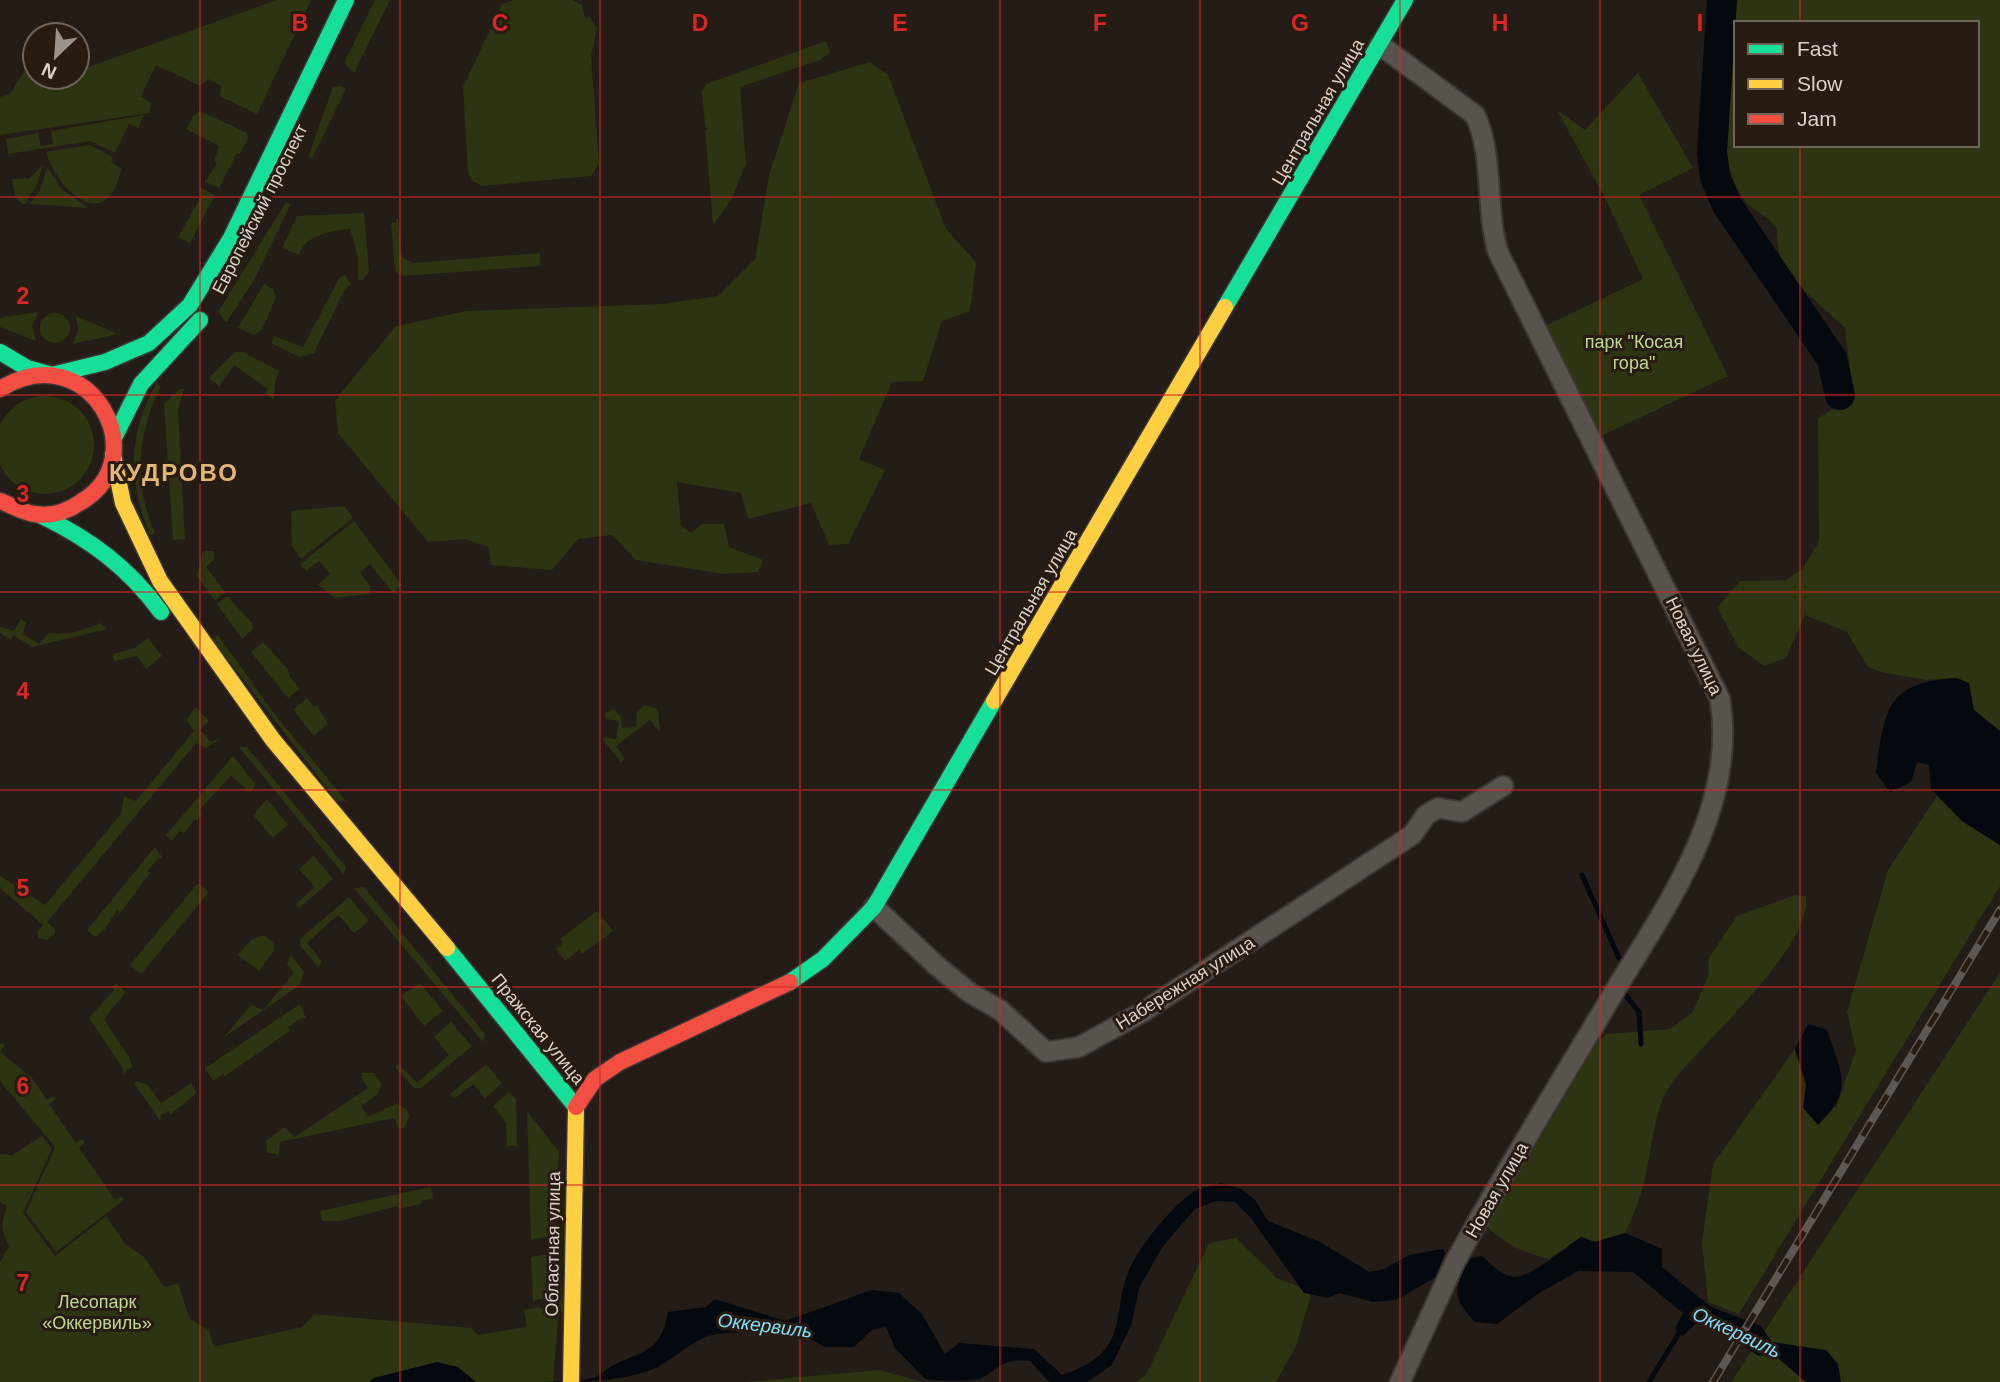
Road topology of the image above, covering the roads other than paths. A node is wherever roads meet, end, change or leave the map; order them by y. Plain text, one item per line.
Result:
1 (346, 0) edge
2 (364, 0) edge
3 (1405, 0) edge
4 (1380, 45) junction
5 (239, 258) dead end
6 (209, 307) dead end
7 (0, 352) edge
8 (52, 375) junction
9 (0, 389) edge
10 (114, 447) junction
11 (0, 501) edge
12 (0, 514) edge
13 (40, 515) junction
14 (172, 627) dead end
15 (246, 731) dead end
16 (1503, 786) dead end
17 (874, 906) junction
18 (550, 1072) junction
19 (595, 1079) junction
20 (576, 1107) junction
21 (572, 1382) edge
22 (1401, 1382) edge

1 - 8 street, Европейский проспект
2 - 5 street, Европейский проспект
3 - 4 street, Центральная улица
4 - 17 street, Центральная улица
4 - 22 street, Новая улица
6 - 10 street, Европейский проспект
7 - 8 street
8 - 9 street, Европейский проспект
8 - 10 street, Пражская улица
10 - 13 street, Европейский проспект
10 - 18 street, Пражская улица
11 - 13 street
12 - 13 street
13 - 14 street
15 - 20 street, Пражская улица
16 - 17 street, Набережная улица
17 - 19 street, Центральная улица
18 - 19 street
18 - 20 street, Пражская улица
19 - 20 street, Центральная улица
20 - 21 street, Областная улица

